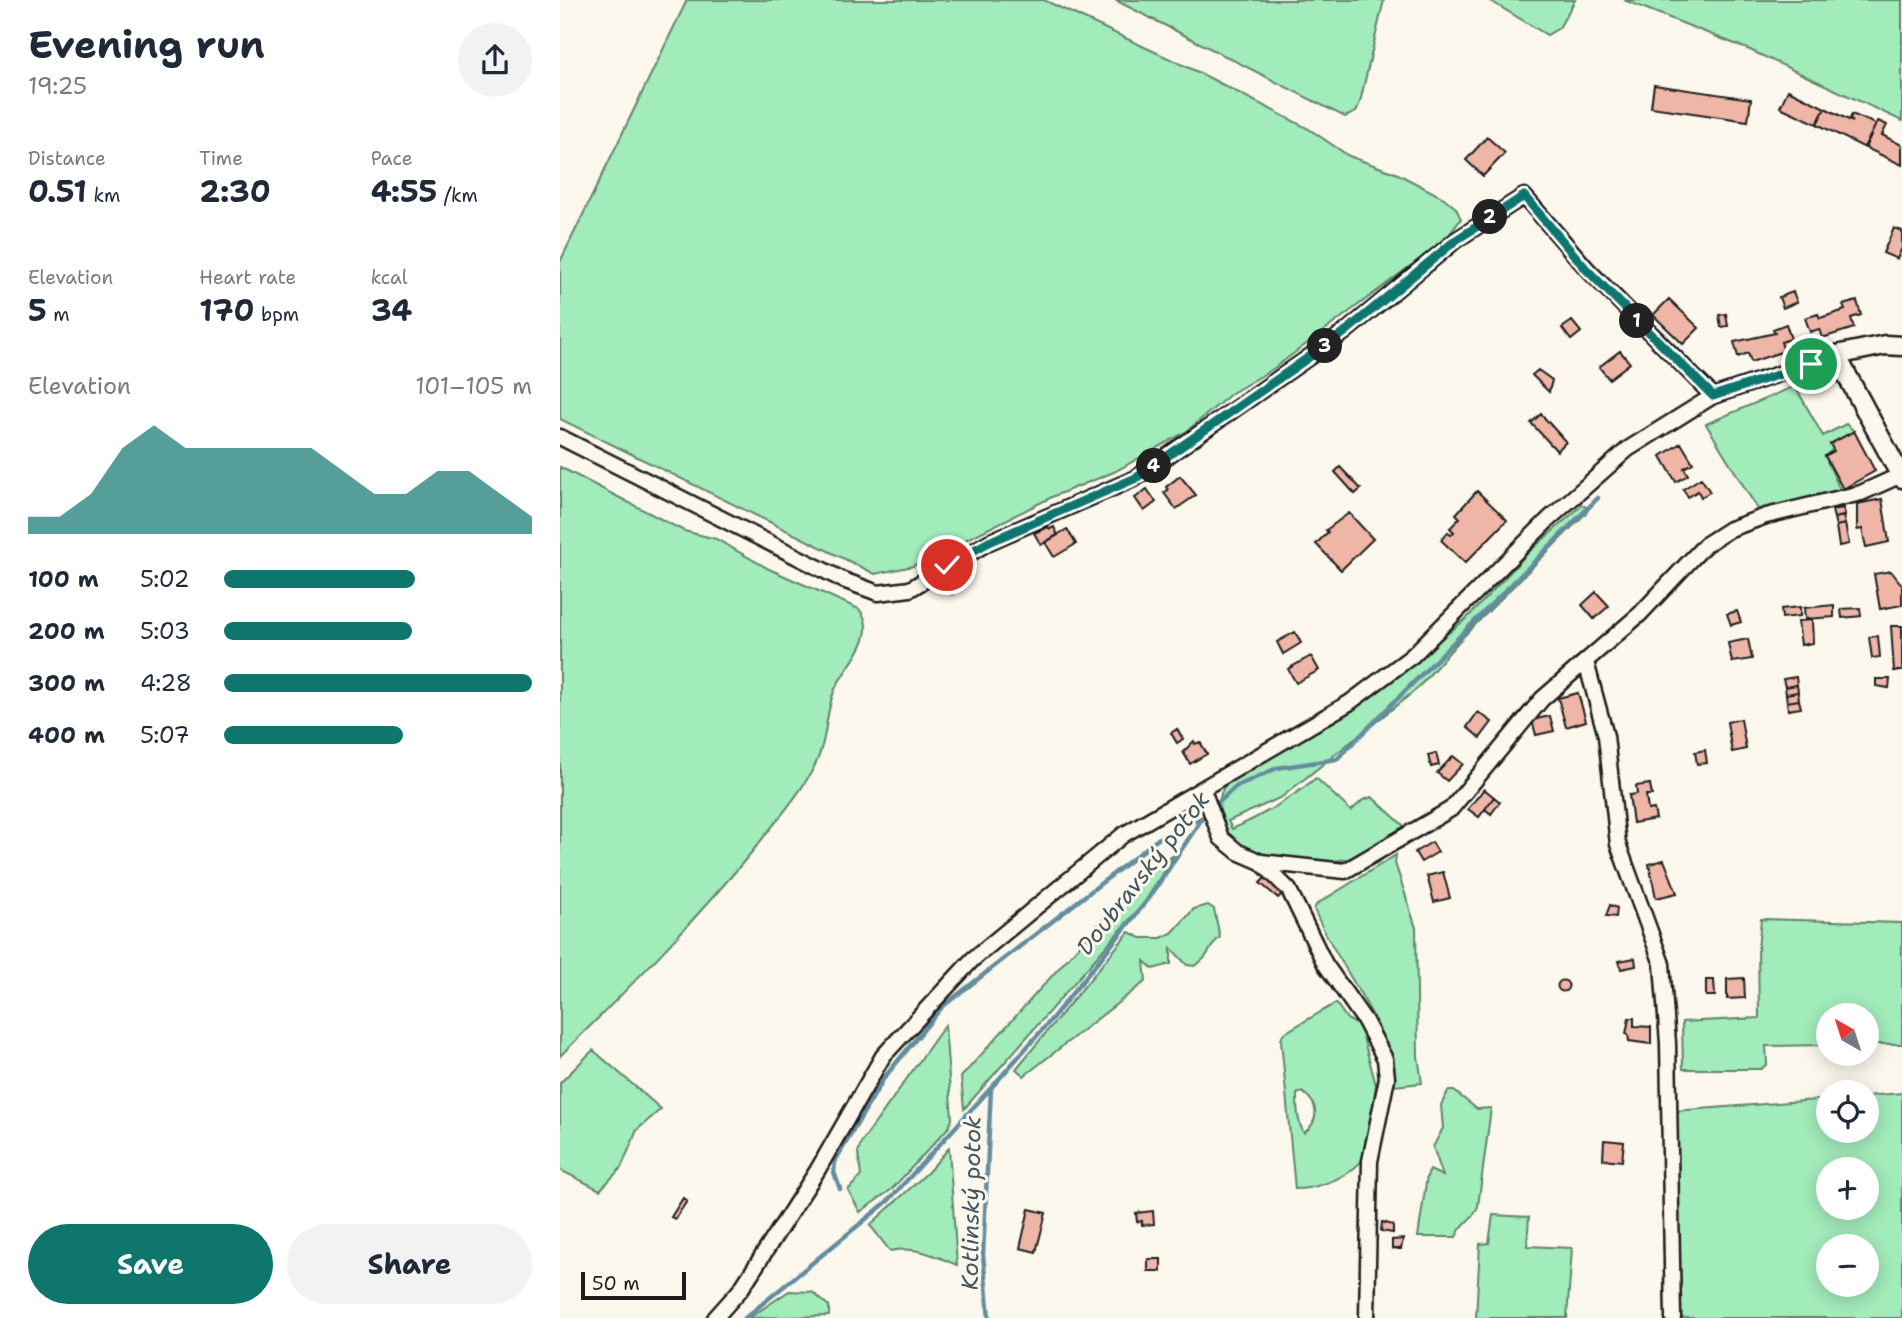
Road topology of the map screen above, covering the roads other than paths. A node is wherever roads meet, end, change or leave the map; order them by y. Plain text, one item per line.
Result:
1 (1902, 346) edge
2 (1836, 355) junction
3 (1713, 396) junction
4 (560, 437) edge
5 (1901, 476) edge
6 (1586, 662) junction
7 (1203, 790) junction
8 (1261, 862) junction
9 (715, 1318) edge
10 (1367, 1318) edge
11 (1672, 1318) edge

1 - 2 street
2 - 3 street
2 - 5 street
3 - 4 street
3 - 7 street
5 - 6 street
6 - 8 street
6 - 11 street
7 - 8 street
7 - 9 street
8 - 10 street

